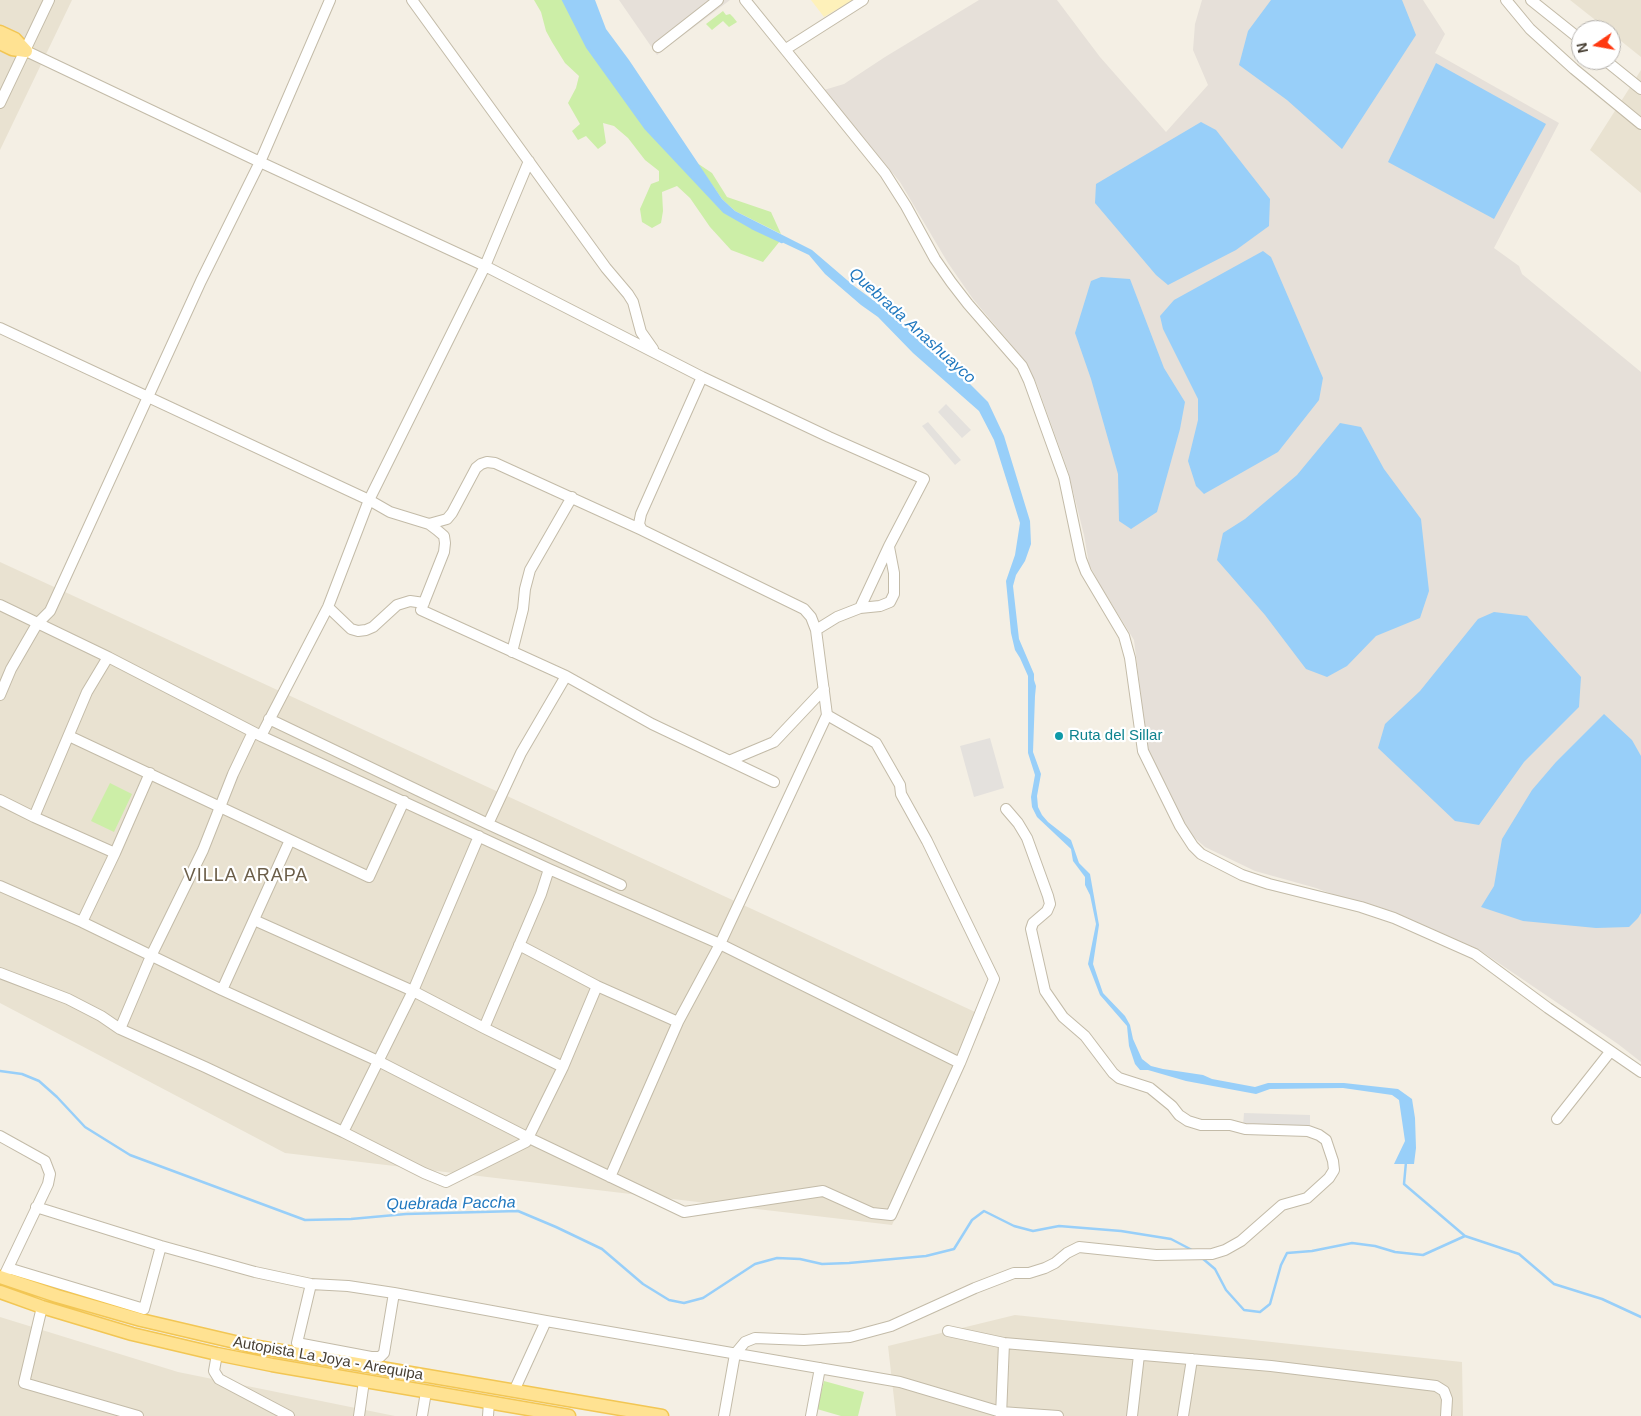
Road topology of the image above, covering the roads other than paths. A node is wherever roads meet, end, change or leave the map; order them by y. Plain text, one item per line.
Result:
1 (49, 0) edge
2 (330, 0) edge
3 (412, 0) edge
4 (718, 0) edge
5 (745, 0) edge
6 (863, 0) edge
7 (1506, 0) edge
8 (1531, 0) edge
9 (0, 32) edge
10 (1571, 32) edge
11 (0, 43) edge
12 (658, 47) dead end
13 (786, 49) junction
14 (26, 50) junction
15 (1617, 70) edge
16 (1641, 89) edge
17 (0, 103) edge
18 (1641, 124) edge
19 (529, 161) junction
20 (260, 162) junction
21 (485, 266) junction
22 (0, 328) edge
23 (655, 352) junction
24 (702, 377) junction
25 (148, 398) junction
26 (572, 497) junction
27 (369, 500) junction
28 (428, 524) junction
29 (642, 530) junction
30 (889, 546) junction
31 (424, 603) junction
32 (0, 605) edge
33 (328, 607) junction
34 (860, 608) junction
35 (37, 624) junction
36 (816, 630) junction
37 (512, 652) junction
38 (108, 657) junction
39 (566, 676) junction
40 (824, 689) junction
41 (0, 695) edge
42 (827, 715) junction
43 (269, 719) junction
44 (257, 734) junction
45 (69, 736) junction
46 (730, 760) junction
47 (150, 773) junction
48 (774, 782) dead end
49 (0, 800) edge
50 (404, 801) junction
51 (219, 808) junction
52 (1006, 810) dead end
53 (34, 817) junction
54 (488, 824) junction
55 (479, 836) junction
56 (290, 840) junction
57 (116, 853) junction
58 (549, 869) junction
59 (621, 885) dead end
60 (0, 886) edge
61 (254, 920) junction
62 (82, 922) junction
63 (720, 944) junction
64 (519, 945) junction
65 (151, 956) junction
66 (0, 973) edge
67 (597, 986) junction
68 (222, 990) junction
69 (413, 991) junction
70 (678, 1022) junction
71 (484, 1028) junction
72 (120, 1029) junction
73 (1610, 1052) junction
74 (378, 1061) junction
75 (960, 1063) junction
76 (563, 1067) junction
77 (1641, 1072) edge
78 (1557, 1119) dead end
79 (343, 1132) junction
80 (0, 1136) edge
81 (529, 1138) junction
82 (610, 1177) junction
83 (36, 1207) junction
84 (161, 1246) junction
85 (4, 1274) edge
86 (311, 1284) junction
87 (0, 1292) edge
88 (394, 1293) junction
89 (42, 1307) junction
90 (546, 1321) junction
91 (948, 1331) dead end
92 (1004, 1343) junction
93 (216, 1354) junction
94 (735, 1354) junction
95 (1139, 1355) junction
96 (1192, 1359) junction
97 (370, 1362) junction
98 (820, 1368) junction
99 (364, 1381) junction
100 (514, 1391) junction
101 (426, 1392) junction
102 (489, 1402) junction
103 (1001, 1414) edge
104 (552, 1415) edge
105 (138, 1416) edge
106 (289, 1416) edge
107 (359, 1416) edge
108 (422, 1416) edge
109 (488, 1416) edge
110 (568, 1416) edge
111 (662, 1416) edge
112 (724, 1416) edge
113 (811, 1416) edge
114 (1058, 1416) edge
115 (1132, 1416) edge
116 (1182, 1416) edge
117 (1446, 1416) edge

1 - 14 street
2 - 20 street
3 - 19 street
4 - 12 street
5 - 13 street
6 - 13 street
7 - 18 street
8 - 10 street
9 - 14 main road
11 - 14 main road
13 - 73 street
14 - 17 street
14 - 20 street
15 - 16 street
19 - 21 street
19 - 23 street
20 - 21 street
20 - 25 street
21 - 23 street
21 - 27 street
22 - 25 street
23 - 24 street
24 - 29 street
24 - 30 street
25 - 27 street
25 - 35 street
26 - 28 street
26 - 29 street
26 - 37 street
27 - 28 street
27 - 33 street
28 - 31 street
29 - 36 street
30 - 34 street
30 - 34 street
31 - 33 street
31 - 37 street
32 - 35 street
33 - 43 street
34 - 36 street
35 - 38 street
35 - 41 street
36 - 40 street
37 - 39 street
38 - 44 street
38 - 45 street
39 - 46 street
39 - 54 street
40 - 42 street
40 - 46 street
42 - 63 street
42 - 75 street
43 - 44 street
43 - 54 street
44 - 50 street
44 - 51 street
45 - 47 street
45 - 53 street
46 - 48 street
47 - 51 street
47 - 57 street
49 - 53 street
50 - 55 street
50 - 56 street
51 - 56 street
51 - 65 street
52 - 94 street
53 - 57 street
54 - 59 street
55 - 58 street
55 - 69 street
56 - 61 street
57 - 62 street
58 - 63 street
58 - 64 street
60 - 62 street
61 - 68 street
61 - 69 street
62 - 65 street
63 - 70 street
63 - 75 street
64 - 67 street
64 - 71 street
65 - 68 street
65 - 72 street
66 - 72 street
67 - 70 street
67 - 76 street
68 - 74 street
69 - 71 street
69 - 74 street
70 - 82 street
71 - 76 street
72 - 79 street
73 - 77 street
73 - 78 street
74 - 79 street
74 - 81 street
75 - 82 street
76 - 81 street
79 - 81 street
80 - 83 street
81 - 82 street
83 - 84 street
83 - 85 street
84 - 85 street
84 - 86 street
85 - 97 main road, Autopista La Joya - Arequipa
86 - 88 street
86 - 97 street
87 - 89 main road, Autopista La Joya - Arequipa
88 - 90 street
88 - 97 street
89 - 93 main road, Autopista La Joya - Arequipa
89 - 105 street
90 - 94 street
90 - 100 street
91 - 92 street
92 - 95 street
92 - 103 street
93 - 99 main road, Autopista La Joya - Arequipa
93 - 106 street
94 - 98 street
94 - 112 street
95 - 96 street
95 - 115 street
96 - 116 street
96 - 117 street
97 - 100 main road, Autopista La Joya - Arequipa
98 - 103 street
98 - 113 street
99 - 101 main road, Autopista La Joya - Arequipa
99 - 107 street
100 - 111 main road, Autopista La Joya - Arequipa
101 - 102 main road, Autopista La Joya - Arequipa
101 - 108 street
102 - 104 main road, Autopista La Joya - Arequipa
102 - 109 street
103 - 114 street
104 - 110 main road, Autopista La Joya - Arequipa

